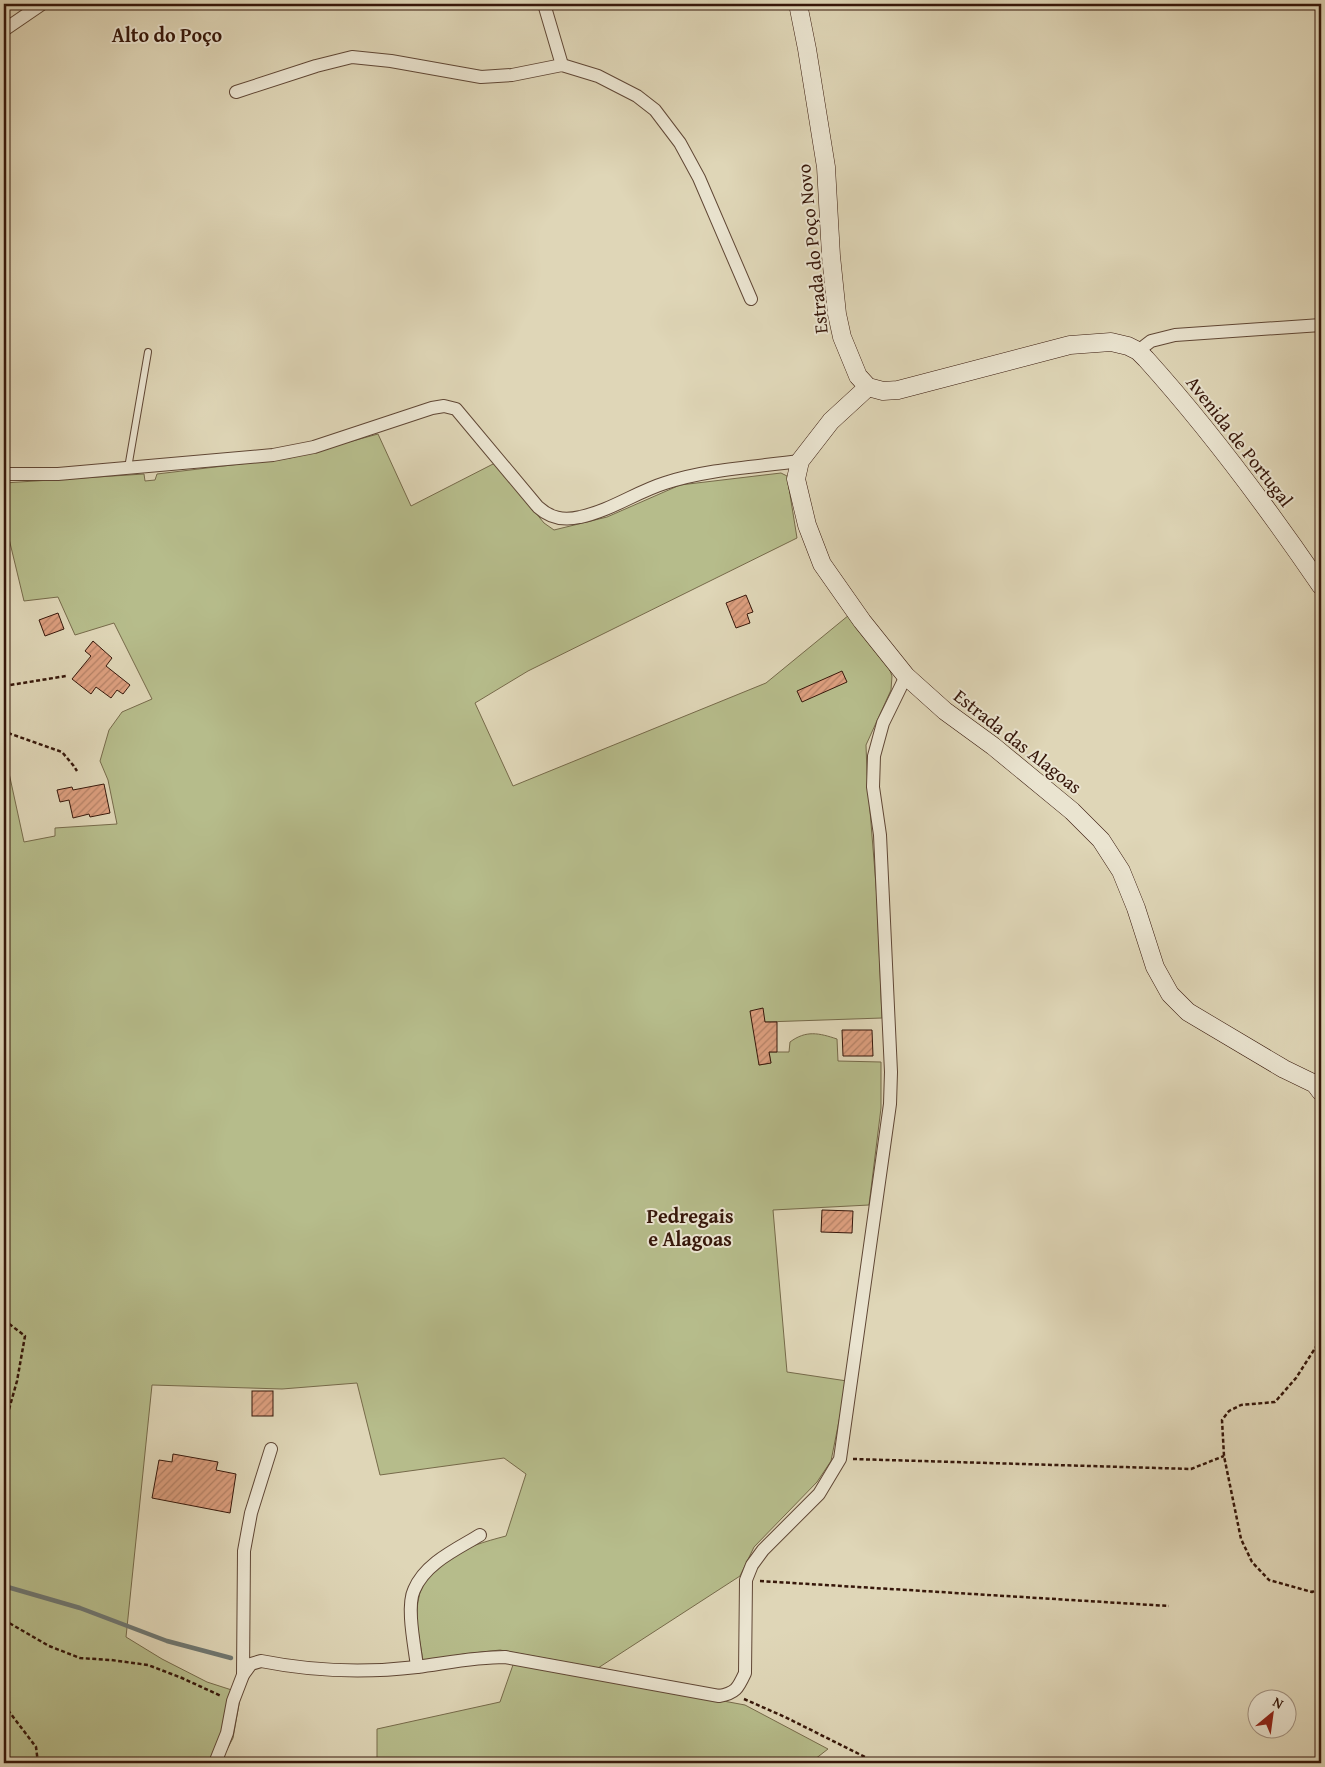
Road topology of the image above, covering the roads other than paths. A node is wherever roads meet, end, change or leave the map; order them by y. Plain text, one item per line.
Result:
1 (42, 4) edge
2 (544, 4) edge
3 (798, 4) edge
4 (4, 30) edge
5 (562, 65) junction
6 (236, 92) dead end
7 (751, 299) dead end
8 (1321, 325) edge
9 (1138, 351) junction
10 (148, 352) dead end
11 (868, 386) junction
12 (800, 460) junction
13 (128, 468) junction
14 (4, 474) edge
15 (1321, 586) edge
16 (906, 676) junction
17 (1321, 1092) edge
18 (271, 1448) dead end
19 (480, 1535) dead end
20 (417, 1667) junction
21 (243, 1675) junction
22 (215, 1763) edge

1 - 4 street
2 - 5 street
3 - 11 street, Estrada do Poço Novo
5 - 6 street
5 - 7 street
8 - 9 street
9 - 11 street
9 - 15 street, Avenida de Portugal
10 - 13 lane
11 - 12 street
12 - 13 street
12 - 16 street, Estrada das Alagoas
13 - 14 street
16 - 17 street, Estrada das Alagoas
16 - 20 street
18 - 21 street
19 - 20 street
20 - 21 street
21 - 22 street

